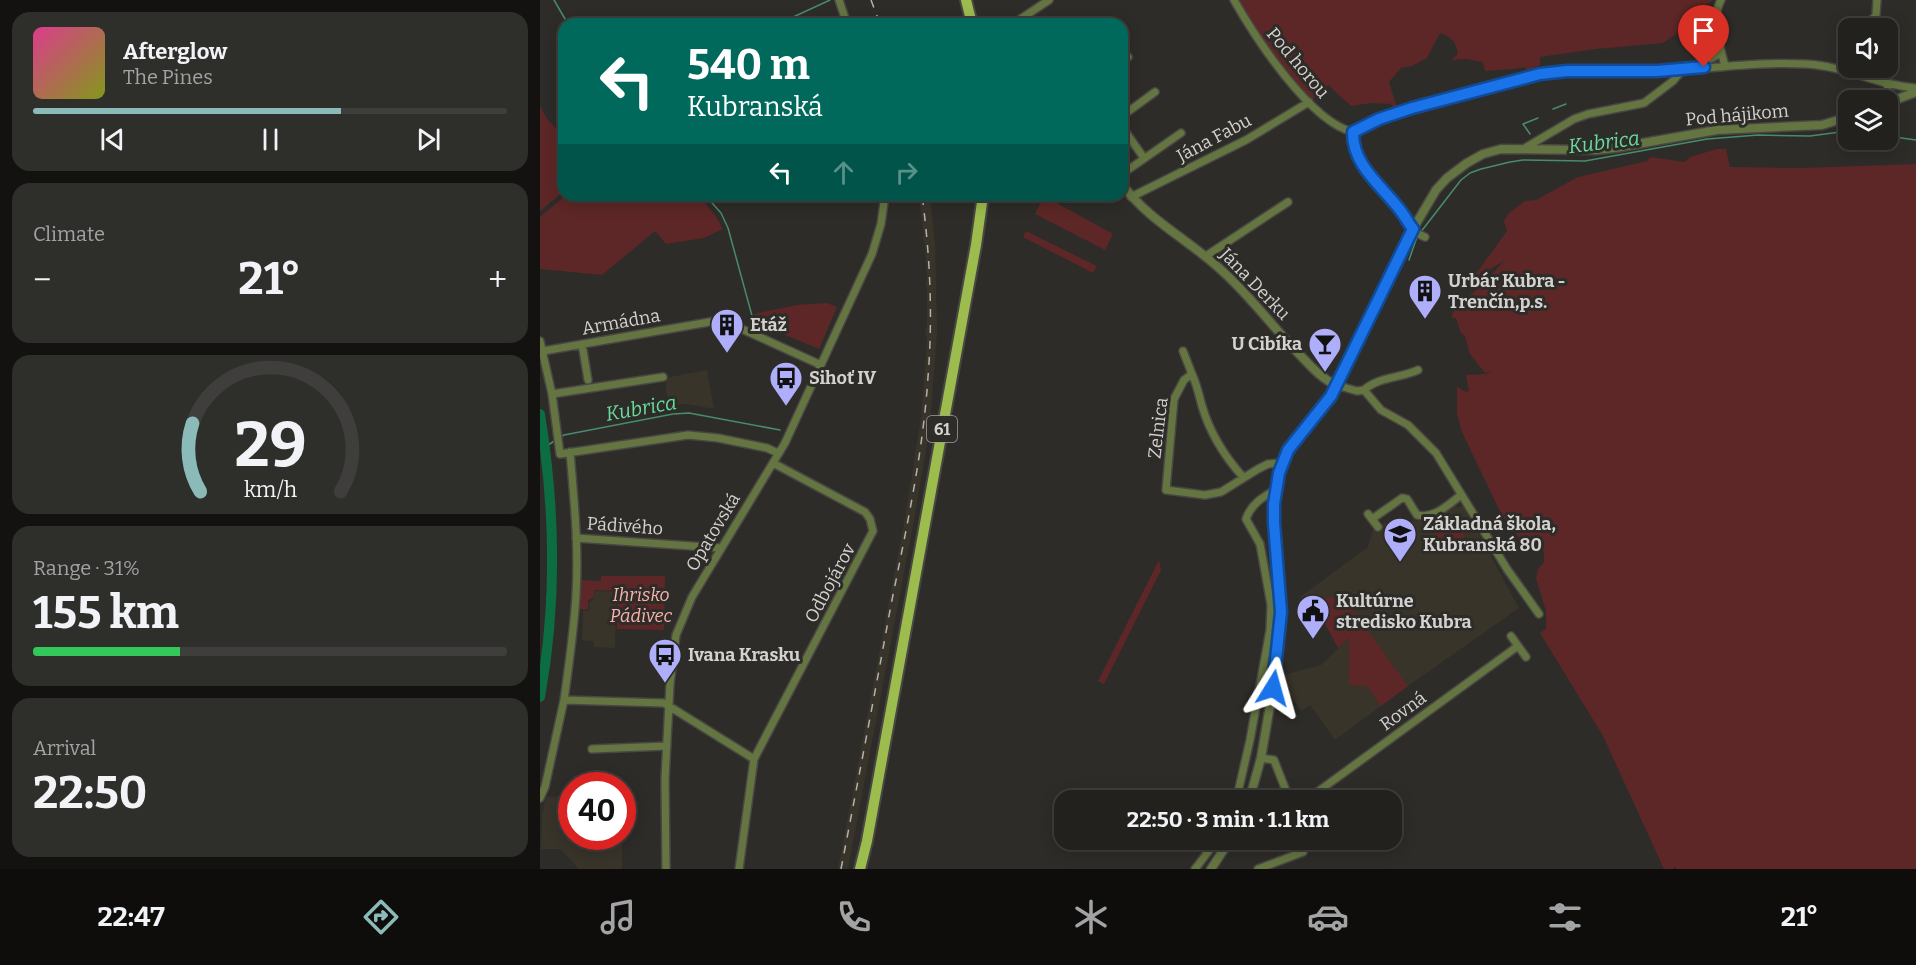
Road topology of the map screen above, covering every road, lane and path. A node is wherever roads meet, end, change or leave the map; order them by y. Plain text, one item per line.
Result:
1 (838, 0) edge
2 (966, 0) edge
3 (1049, 0) edge
4 (1234, 0) edge
5 (1721, 0) edge
6 (1876, 1) edge
7 (845, 18) edge
8 (970, 18) edge
9 (1022, 18) edge
10 (1873, 18) edge
11 (1721, 53) junction
12 (1725, 66) junction
13 (1699, 67) junction
14 (1838, 67) edge
15 (1683, 69) junction
16 (1870, 78) edge
17 (1887, 85) junction
18 (1888, 90) edge
19 (1916, 90) edge
20 (1155, 92) dead end
21 (1898, 98) edge
22 (1309, 102) junction
23 (1128, 112) edge
24 (1838, 119) edge
25 (1353, 132) junction
26 (1181, 133) dead end
27 (1128, 135) edge
28 (1526, 148) junction
29 (1144, 158) junction
30 (1128, 170) edge
31 (1128, 192) edge
32 (1131, 196) junction
33 (884, 201) edge
34 (982, 201) edge
35 (1288, 202) dead end
36 (1417, 233) junction
37 (1206, 256) junction
38 (540, 341) edge
39 (582, 344) junction
40 (543, 351) junction
41 (1183, 351) dead end
42 (821, 365) junction
43 (1418, 370) dead end
44 (1192, 374) junction
45 (663, 377) dead end
46 (588, 380) dead end
47 (1336, 385) junction
48 (1364, 390) junction
49 (552, 394) junction
50 (570, 452) junction
51 (778, 453) junction
52 (773, 463) junction
53 (1282, 463) junction
54 (1243, 477) junction
55 (1275, 490) junction
56 (1461, 495) junction
57 (1378, 527) dead end
58 (576, 538) junction
59 (1275, 541) junction
60 (1260, 544) junction
61 (721, 548) junction
62 (1278, 576) junction
63 (1268, 578) junction
64 (1539, 614) dead end
65 (1270, 630) junction
66 (1281, 631) junction
67 (1511, 636) dead end
68 (1518, 646) junction
69 (1526, 657) dead end
70 (1260, 687) junction
71 (1273, 688) junction
72 (564, 700) junction
73 (669, 708) junction
74 (1250, 740) junction
75 (1263, 743) junction
76 (667, 746) junction
77 (592, 749) dead end
78 (1261, 758) junction
79 (754, 759) junction
80 (1240, 790) edge
81 (1253, 790) edge
82 (1286, 790) edge
83 (1320, 790) edge
84 (540, 798) edge
85 (867, 841) junction
86 (1209, 850) edge
87 (1225, 850) edge
88 (1303, 852) dead end
89 (666, 869) edge
90 (739, 869) edge
91 (860, 869) edge
92 (867, 869) edge
93 (1195, 869) edge
94 (1211, 869) edge
95 (1258, 869) edge

1 - 7 street
2 - 8 main road
3 - 9 street
4 - 22 street, Pod horou
5 - 11 street
6 - 10 street
11 - 12 street
11 - 13 street
12 - 13 street
12 - 14 street
13 - 15 street
15 - 25 street
15 - 28 street
16 - 17 street
17 - 18 street
17 - 19 street
19 - 21 street
20 - 23 street
22 - 25 street, Pod horou
22 - 32 street, Jána Fabu
24 - 28 street, Pod hájikom
25 - 36 street
26 - 29 street
27 - 29 street
28 - 36 street, Pod hájikom
29 - 30 street
31 - 32 street, Jána Derku
32 - 37 street, Jána Derku
33 - 42 street, Opatovská
34 - 85 main road, 61
35 - 37 street
36 - 47 street, Pod hájikom
37 - 47 street, Jána Derku
38 - 40 street
39 - 40 street, Armádna
39 - 42 street, Armádna
39 - 46 street
40 - 49 street
41 - 44 street
42 - 51 street, Opatovská
43 - 48 street
44 - 54 street
44 - 54 street, Zelnica
45 - 49 street
47 - 48 street
47 - 53 street, Pod hájikom
48 - 56 street
49 - 50 street
50 - 51 street
50 - 58 street, Pádivého
51 - 52 street, Opatovská
52 - 61 street, Opatovská
52 - 79 street, Odbojárov
53 - 54 street, Zelnica
53 - 55 street, Pod hájikom
55 - 59 street, Pod hájikom
55 - 60 street
56 - 57 street
56 - 64 street
58 - 61 street, Pádivého
58 - 72 street
59 - 60 street
59 - 62 street, Pod hájikom
60 - 63 street
61 - 73 street, Opatovská
62 - 63 street
62 - 66 street, Pod hájikom
63 - 65 street
65 - 66 street
65 - 70 street
66 - 71 street, Pod hájikom
67 - 68 street
68 - 69 street
68 - 83 street, Rovná
70 - 71 street
70 - 74 street
71 - 75 street, Pod hájikom
72 - 73 street
72 - 84 street
73 - 76 street, Opatovská
73 - 79 street
74 - 75 street
74 - 80 street
75 - 78 street, Pod hájikom
76 - 77 street
76 - 89 street, Opatovská
78 - 81 street, Pod hájikom
78 - 82 street
79 - 90 street
85 - 91 main road, 61
85 - 92 main road, 61
86 - 93 street
87 - 94 street
88 - 95 street

